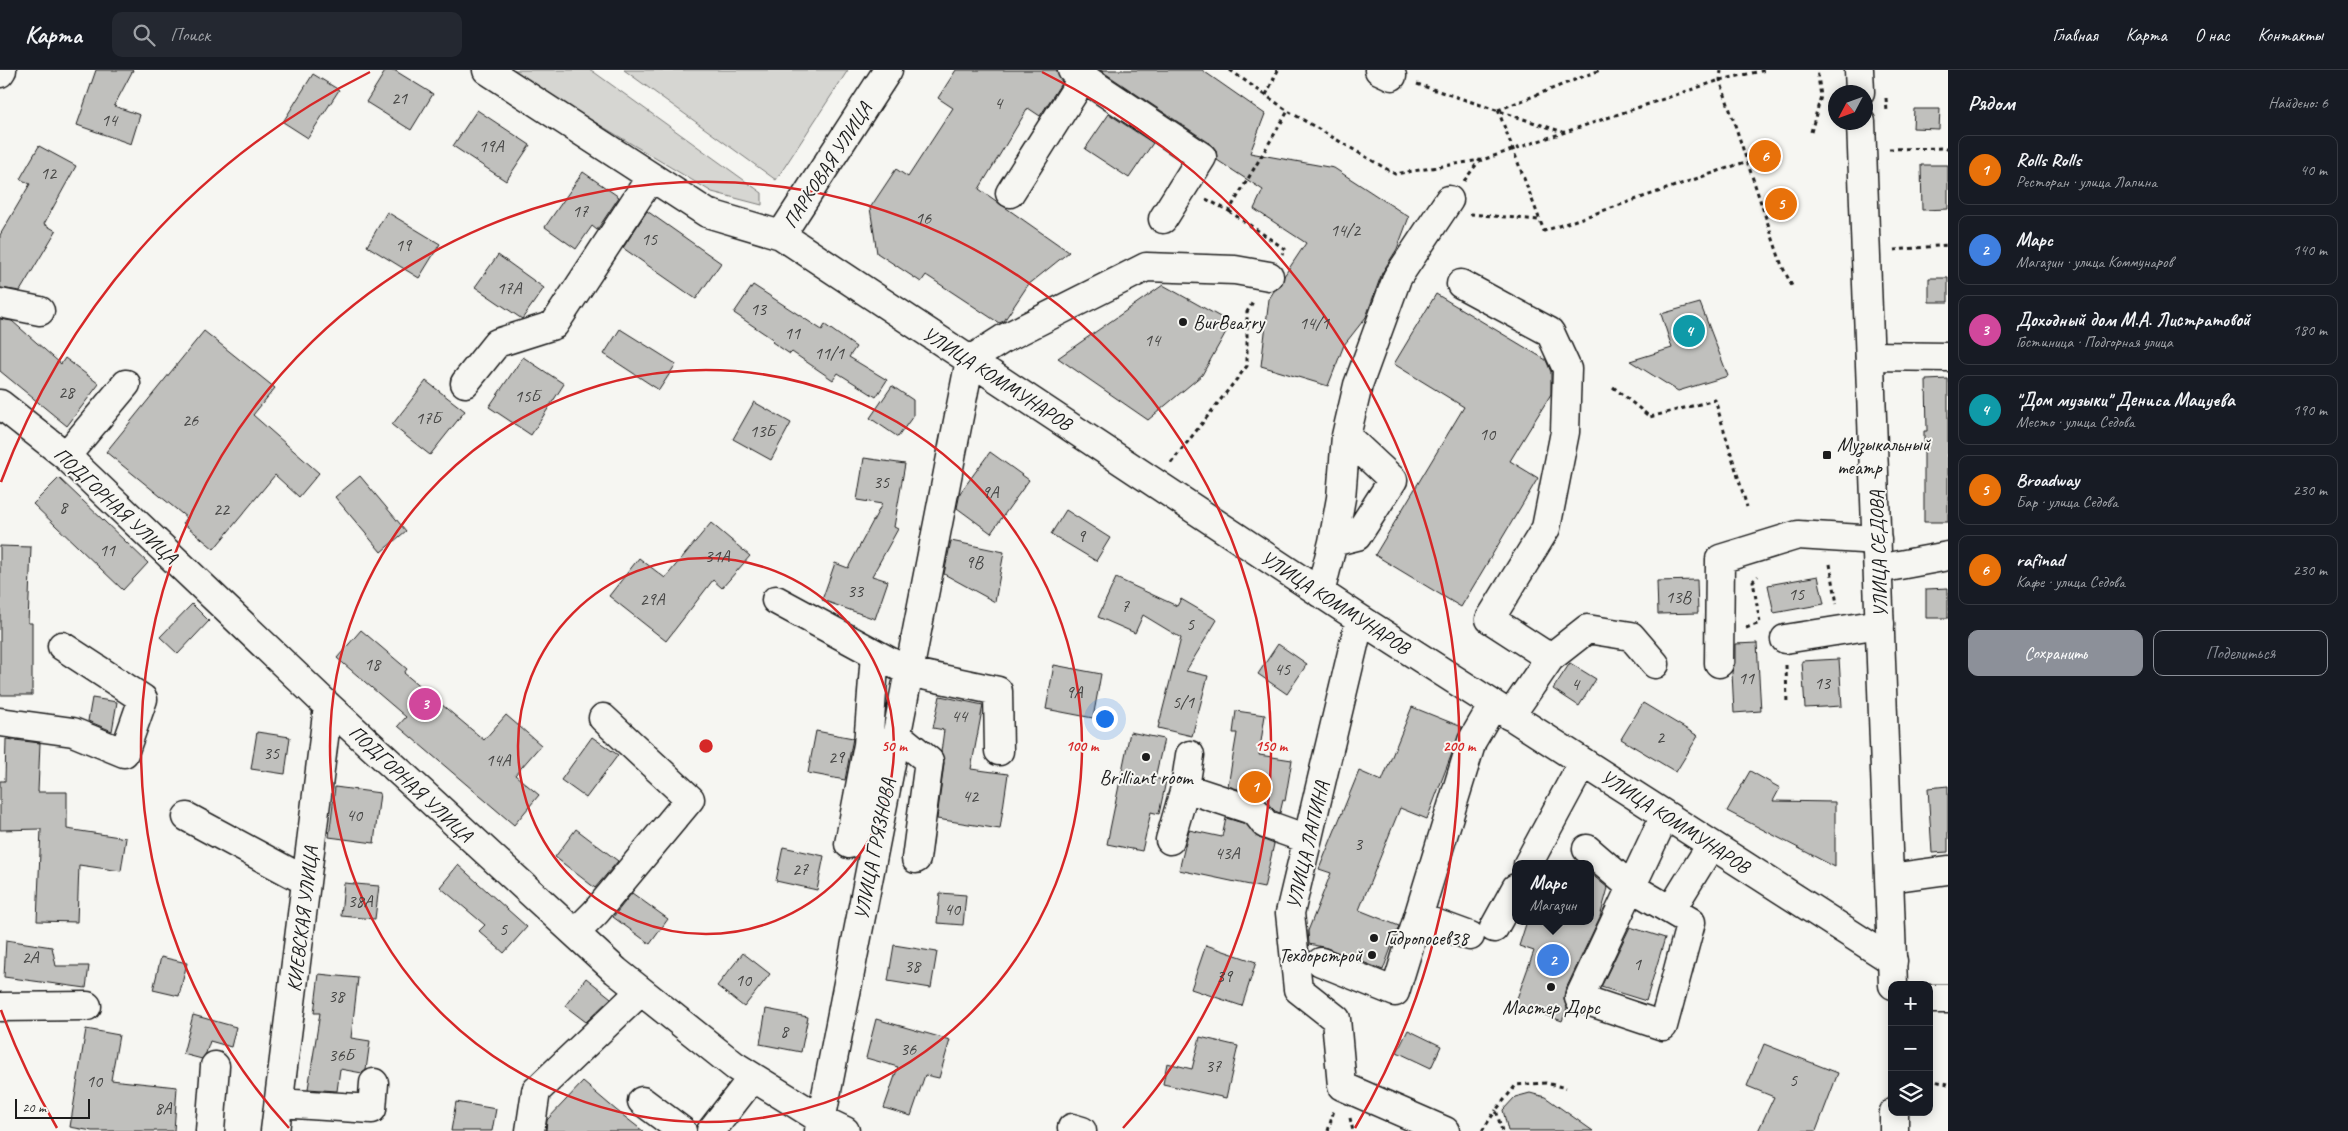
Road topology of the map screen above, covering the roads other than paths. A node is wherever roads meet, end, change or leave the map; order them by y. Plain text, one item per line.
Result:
1 (2, 70) edge
2 (488, 70) edge
3 (888, 70) edge
4 (1859, 70) edge
5 (0, 74) edge
6 (1077, 74) edge
7 (1860, 85) edge
8 (1861, 130) edge
9 (651, 177) junction
10 (1010, 193) dead end
11 (1445, 206) road end
12 (1163, 219) dead end
13 (781, 235) junction
14 (1268, 276) road end
15 (1461, 284) dead end
16 (0, 303) edge
17 (40, 311) dead end
18 (1870, 356) junction
19 (1948, 357) edge
20 (970, 360) junction
21 (465, 383) dead end
22 (126, 384) dead end
23 (0, 404) edge
24 (1346, 436) junction
25 (66, 456) junction
26 (1877, 540) junction
27 (1333, 542) junction
28 (1948, 556) edge
29 (1878, 569) junction
30 (1320, 593) junction
31 (776, 600) dead end
32 (1360, 619) junction
33 (1880, 624) junction
34 (1785, 639) dead end
35 (62, 646) dead end
36 (875, 654) junction
37 (1550, 658) junction
38 (1719, 663) dead end
39 (1655, 664) dead end
40 (909, 672) junction
41 (328, 706) junction
42 (1502, 710) junction
43 (603, 718) dead end
44 (0, 722) edge
45 (897, 735) junction
46 (999, 751) dead end
47 (1190, 755) dead end
48 (1583, 762) junction
49 (1185, 788) junction
50 (1665, 815) junction
51 (187, 817) dead end
52 (1307, 839) junction
53 (1170, 840) dead end
54 (849, 844) dead end
55 (1711, 844) junction
56 (1587, 849) dead end
57 (916, 859) dead end
58 (1530, 860) edge
59 (1948, 870) edge
60 (1890, 878) junction
61 (306, 881) junction
62 (1632, 887) junction
63 (1512, 893) edge
64 (1671, 910) junction
65 (1418, 917) junction
66 (575, 933) junction
67 (1321, 962) dead end
68 (1893, 973) edge
69 (641, 991) junction
70 (1948, 998) edge
71 (1933, 999) edge
72 (87, 1006) dead end
73 (0, 1007) edge
74 (215, 1066) dead end
75 (754, 1077) junction
76 (374, 1083) dead end
77 (642, 1101) dead end
78 (279, 1103) junction
79 (1894, 1116) edge
80 (829, 1127) edge
81 (210, 1131) edge
82 (276, 1131) edge
83 (530, 1131) edge
84 (682, 1131) edge
85 (711, 1131) edge
86 (1445, 1131) edge
87 (1894, 1131) edge

1 - 5 street
2 - 9 street, УЛИЦА КОММУНАРОВ
3 - 13 street, ПАРКОВАЯ УЛИЦА
4 - 7 street
6 - 10 street
6 - 12 street
8 - 18 street, УЛИЦА СЕДОВА
9 - 13 street, УЛИЦА КОММУНАРОВ
9 - 21 street
11 - 24 street
13 - 20 street, УЛИЦА КОММУНАРОВ
14 - 20 street
15 - 37 street
16 - 17 street
18 - 19 street
18 - 26 street, УЛИЦА СЕДОВА
20 - 30 street, УЛИЦА КОММУНАРОВ
20 - 40 street, УЛИЦА ГРЯЗНОВА
22 - 25 street
23 - 25 street, ПОДГОРНАЯ УЛИЦА
24 - 27 street
24 - 27 street
25 - 41 street, ПОДГОРНАЯ УЛИЦА
26 - 29 street, УЛИЦА СЕДОВА
26 - 38 street
27 - 30 street
28 - 29 street
29 - 33 street, УЛИЦА СЕДОВА
30 - 32 street, УЛИЦА КОММУНАРОВ
31 - 36 street
32 - 42 street, УЛИЦА КОММУНАРОВ
32 - 52 street, УЛИЦА ЛАПИНА
33 - 34 street
33 - 60 street, УЛИЦА СЕДОВА
35 - 44 street
36 - 40 street
36 - 54 street
37 - 39 street
37 - 42 street
40 - 45 street, УЛИЦА ГРЯЗНОВА
40 - 46 street
41 - 61 street, КИЕВСКАЯ УЛИЦА
41 - 66 street, ПОДГОРНАЯ УЛИЦА
42 - 48 street, УЛИЦА КОММУНАРОВ
42 - 65 street
43 - 66 street
45 - 57 street
45 - 80 street, УЛИЦА ГРЯЗНОВА
47 - 49 street
48 - 50 street, УЛИЦА КОММУНАРОВ
48 - 58 street
49 - 52 street
49 - 53 street
50 - 55 street, УЛИЦА КОММУНАРОВ
50 - 62 street
51 - 61 street
52 - 86 street, УЛИЦА ЛАПИНА
55 - 64 street
55 - 68 street, УЛИЦА КОММУНАРОВ
56 - 62 street
59 - 60 street
60 - 68 street, УЛИЦА СЕДОВА
61 - 78 street, КИЕВСКАЯ УЛИЦА
62 - 64 street
62 - 64 street
63 - 65 street
65 - 67 street
66 - 69 street, ПОДГОРНАЯ УЛИЦА
69 - 75 street, ПОДГОРНАЯ УЛИЦА
69 - 83 street
70 - 71 street
72 - 73 street
74 - 81 street
75 - 80 street, ПОДГОРНАЯ УЛИЦА
75 - 85 street
76 - 78 street
77 - 84 street
78 - 82 street, КИЕВСКАЯ УЛИЦА
79 - 87 street

